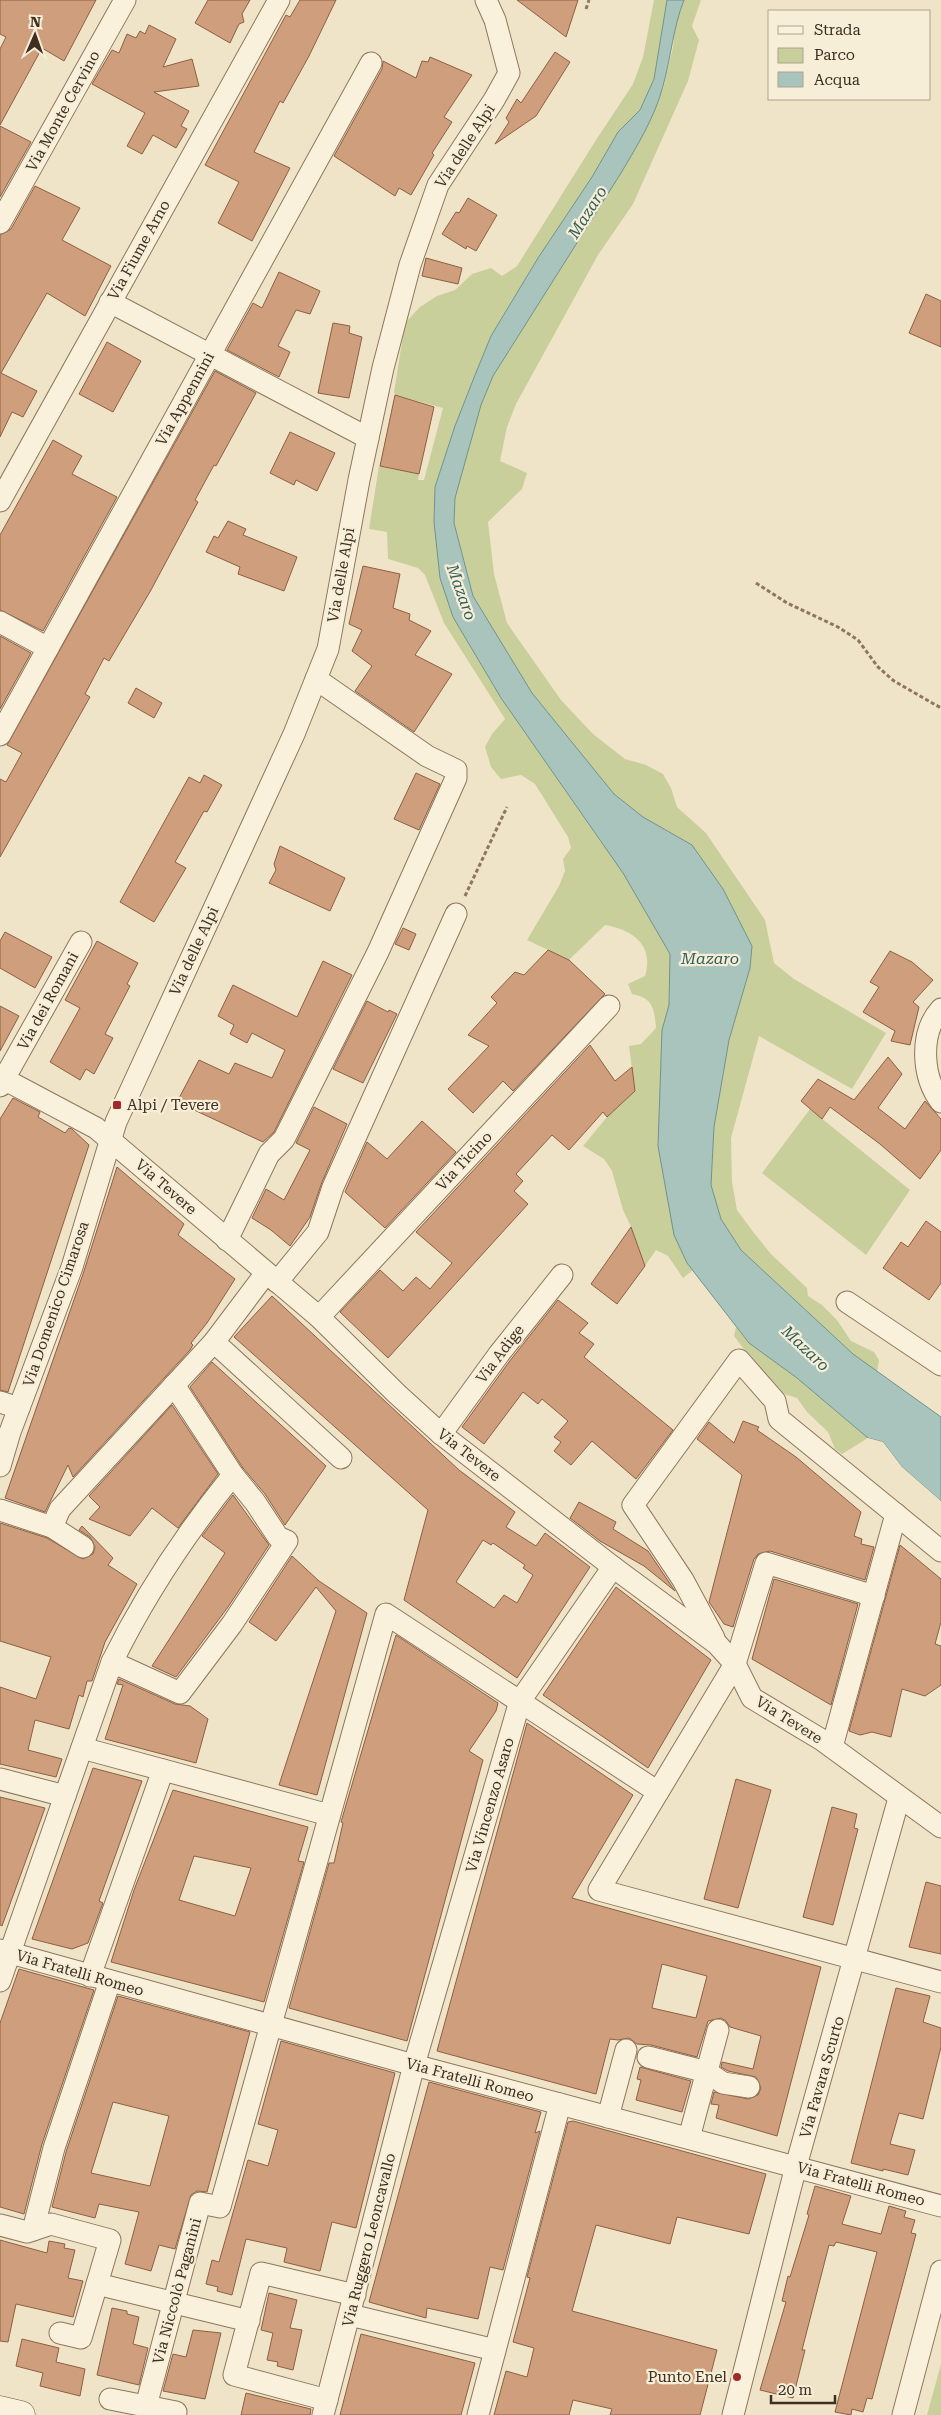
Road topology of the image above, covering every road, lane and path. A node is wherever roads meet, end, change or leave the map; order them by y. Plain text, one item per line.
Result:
1 (125, 0) edge
2 (279, 0) edge
3 (486, 0) edge
4 (589, 0) edge
5 (586, 9) dead end
6 (371, 63) dead end
7 (0, 223) edge
8 (110, 302) junction
9 (210, 354) junction
10 (368, 438) junction
11 (0, 501) edge
12 (756, 583) dead end
13 (0, 622) edge
14 (48, 648) junction
15 (316, 679) junction
16 (941, 708) edge
17 (0, 735) edge
18 (508, 807) dead end
19 (456, 914) joint
20 (81, 942) dead end
21 (609, 1006) dead end
22 (941, 1009) edge
23 (935, 1074) edge
24 (1, 1080) edge
25 (941, 1102) edge
26 (109, 1140) junction
27 (227, 1240) junction
28 (562, 1275) dead end
29 (271, 1278) junction
30 (847, 1302) dead end
31 (319, 1317) junction
32 (214, 1342) junction
33 (941, 1366) edge
34 (174, 1385) junction
35 (10, 1405) edge
36 (441, 1434) junction
37 (341, 1458) dead end
38 (0, 1466) edge
39 (233, 1474) junction
40 (0, 1510) edge
41 (896, 1514) junction
42 (52, 1526) junction
43 (83, 1547) dead end
44 (941, 1552) edge
45 (613, 1567) junction
46 (874, 1596) junction
47 (717, 1644) junction
48 (112, 1662) junction
49 (735, 1664) junction
50 (520, 1701) junction
51 (832, 1747) junction
52 (82, 1748) junction
53 (163, 1770) junction
54 (0, 1779) edge
55 (658, 1792) junction
56 (65, 1796) junction
57 (899, 1798) junction
58 (329, 1815) junction
59 (941, 1827) edge
60 (5, 1952) edge
61 (855, 1959) junction
62 (90, 1976) junction
63 (0, 1981) edge
64 (110, 1981) junction
65 (941, 1982) edge
66 (270, 2025) junction
67 (718, 2030) dead end
68 (626, 2050) dead end
69 (648, 2056) dead end
70 (414, 2065) junction
71 (707, 2072) junction
72 (749, 2087) dead end
73 (560, 2104) junction
74 (608, 2117) junction
75 (689, 2138) junction
76 (796, 2166) junction
77 (941, 2206) edge
78 (0, 2225) edge
79 (42, 2227) junction
80 (941, 2271) edge
81 (97, 2284) junction
82 (174, 2303) junction
83 (352, 2305) junction
84 (248, 2322) junction
85 (60, 2334) dead end
86 (495, 2350) junction
87 (110, 2399) dead end
88 (146, 2406) junction
89 (325, 2407) edge
90 (0, 2410) edge
91 (176, 2412) dead end
92 (20, 2415) edge
93 (478, 2415) edge
94 (733, 2415) edge
95 (903, 2415) edge

1 - 7 street, Via Monte Cervino
2 - 8 street, Via Fiume Arno
3 - 10 street, Via delle Alpi
4 - 5 path
6 - 9 street, Via Appennini
8 - 9 street
8 - 11 street, Via Fiume Arno
9 - 10 street
9 - 14 street, Via Appennini
10 - 15 street, Via delle Alpi
12 - 16 path
13 - 14 street
14 - 17 street, Via Appennini
15 - 26 street, Via delle Alpi
15 - 27 street
18 - 19 path
19 - 29 street
20 - 24 street, Via dei Romani
21 - 31 street, Via Ticino
22 - 23 street
23 - 25 street
24 - 26 street, Via Tevere
26 - 27 street, Via Tevere
26 - 35 street, Via Domenico Cimarosa
27 - 29 street, Via Tevere
28 - 36 street, Via Adige
29 - 31 street, Via Tevere
29 - 32 street
30 - 33 street
31 - 36 street, Via Tevere
32 - 34 street
32 - 37 street
34 - 39 street
34 - 42 street
35 - 38 street, Via Domenico Cimarosa
36 - 45 street, Via Tevere
39 - 48 street
39 - 48 street
40 - 42 street
41 - 44 street
41 - 46 street
41 - 47 street
42 - 43 street
45 - 47 street, Via Tevere
45 - 50 street, Via Vincenzo Asaro
46 - 49 street
46 - 51 street
47 - 49 street, Via Tevere
48 - 52 street
49 - 51 street, Via Tevere
49 - 55 street
50 - 55 street
50 - 58 street
50 - 70 street, Via Vincenzo Asaro
51 - 57 street, Via Tevere
52 - 53 street
52 - 56 street
53 - 58 street
53 - 62 street
54 - 56 street
55 - 61 street
56 - 60 street
57 - 59 street, Via Tevere
57 - 61 street, Via Favara Scurto
58 - 66 street
60 - 62 street, Via Fratelli Romeo
60 - 63 street
61 - 65 street
61 - 76 street, Via Favara Scurto
62 - 64 street, Via Fratelli Romeo
64 - 66 street, Via Fratelli Romeo
64 - 79 street
66 - 70 street, Via Fratelli Romeo
66 - 82 street, Via Niccolò Paganini
67 - 71 street
68 - 74 street
69 - 71 street
70 - 73 street, Via Fratelli Romeo
70 - 83 street, Via Ruggero Leoncavallo
71 - 72 street
71 - 75 street
73 - 74 street, Via Fratelli Romeo
73 - 86 street
74 - 75 street, Via Fratelli Romeo
75 - 76 street, Via Fratelli Romeo
76 - 77 street, Via Fratelli Romeo
76 - 94 street, Via Favara Scurto
78 - 79 street
79 - 81 street
80 - 95 street
81 - 82 street
81 - 85 street
82 - 84 street
82 - 88 street, Via Niccolò Paganini
83 - 84 street
83 - 86 street
83 - 89 street, Via Ruggero Leoncavallo
84 - 89 street
86 - 93 street
87 - 88 street
88 - 91 street
90 - 92 street

